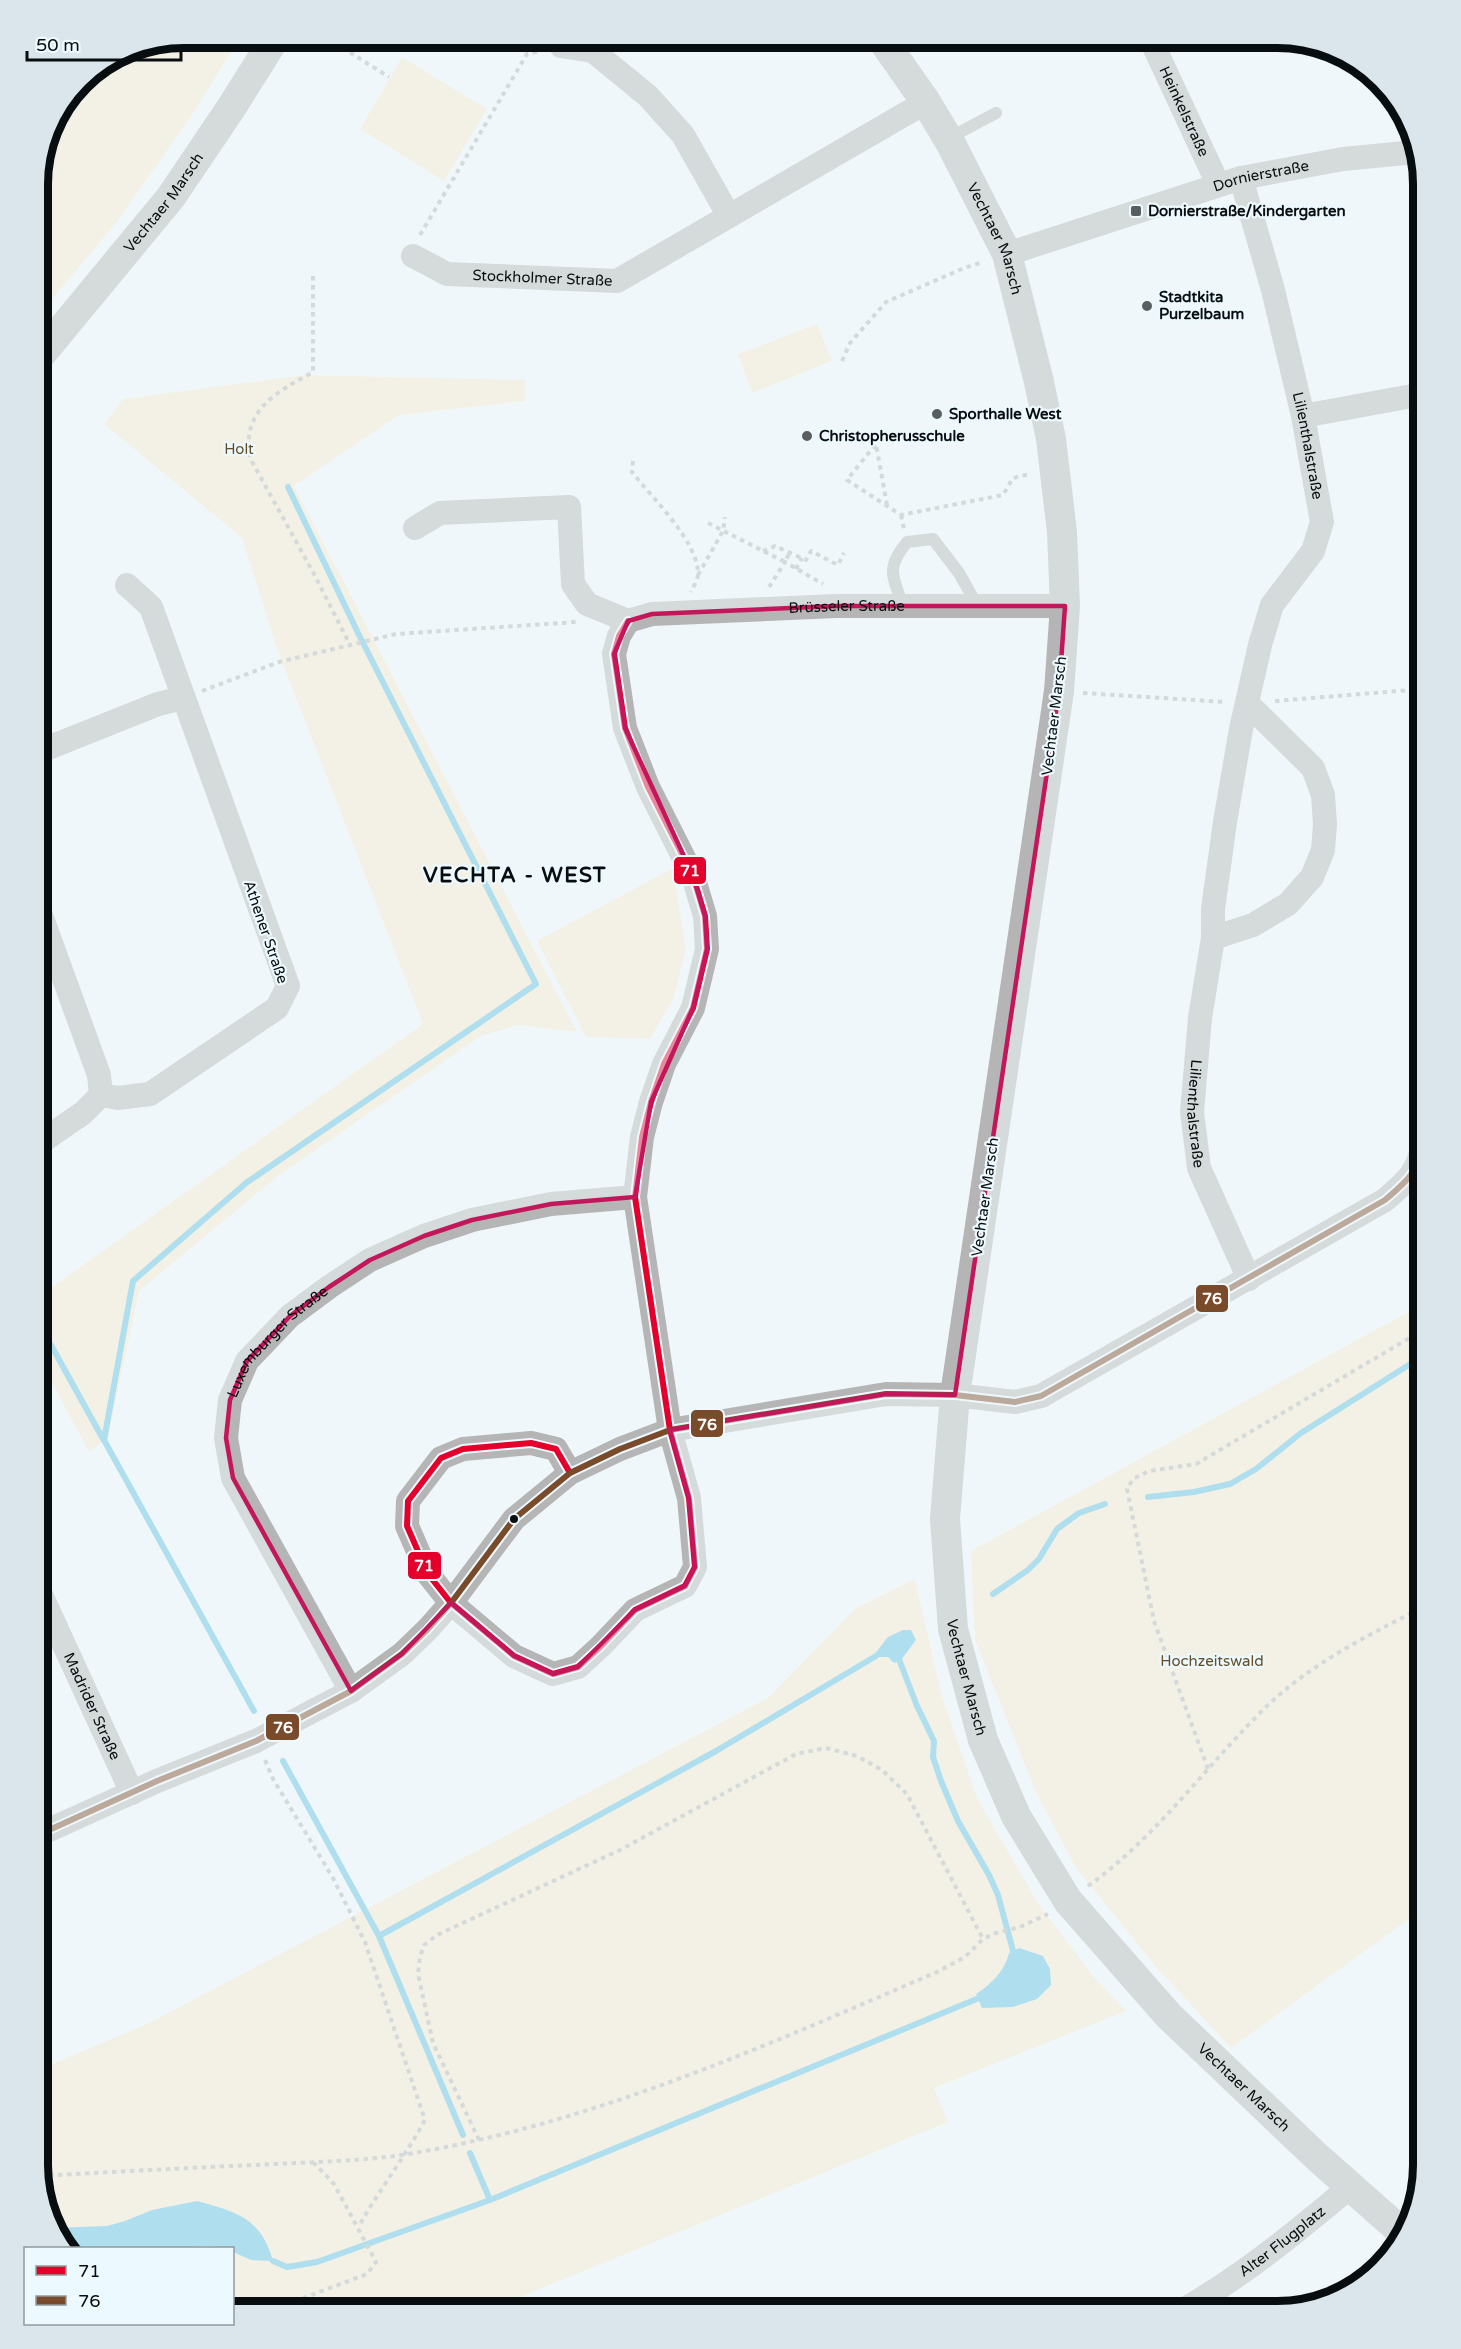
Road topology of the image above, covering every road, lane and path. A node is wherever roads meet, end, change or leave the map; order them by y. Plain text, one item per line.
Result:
1 (269, 48) edge
2 (343, 48) edge
3 (552, 48) edge
4 (574, 48) edge
5 (888, 48) edge
6 (1156, 48) edge
7 (389, 77) dead end
8 (926, 102) junction
9 (996, 113) dead end
10 (948, 139) junction
11 (1409, 153) edge
12 (1229, 181) junction
13 (729, 216) junction
14 (1007, 254) junction
15 (413, 256) joint
16 (313, 276) dead end
17 (48, 346) edge
18 (842, 361) dead end
19 (1413, 396) edge
20 (1303, 416) junction
21 (633, 461) dead end
22 (1054, 468) junction
23 (887, 505) junction
24 (725, 517) dead end
25 (708, 523) dead end
26 (415, 528) dead end
27 (723, 531) junction
28 (763, 551) junction
29 (790, 552) junction
30 (844, 553) dead end
31 (802, 558) junction
32 (785, 562) junction
33 (796, 569) junction
34 (698, 576) junction
35 (127, 585) dead end
36 (824, 585) dead end
37 (690, 592) junction
38 (701, 592) dead end
39 (777, 592) dead end
40 (681, 593) dead end
41 (977, 605) junction
42 (903, 606) junction
43 (1065, 606) junction
44 (617, 617) junction
45 (350, 645) junction
46 (183, 698) junction
47 (1248, 704) junction
48 (48, 748) edge
49 (48, 935) edge
50 (1213, 938) junction
51 (101, 1095) junction
52 (48, 1137) edge
53 (1413, 1172) edge
54 (635, 1197) junction
55 (1248, 1279) junction
56 (1413, 1336) edge
57 (955, 1395) junction
58 (670, 1430) junction
59 (570, 1473) junction
60 (451, 1603) junction
61 (48, 1610) edge
62 (1413, 1612) edge
63 (351, 1691) junction
64 (256, 1741) junction
65 (1208, 1769) junction
66 (132, 1793) junction
67 (48, 1831) edge
68 (1068, 1901) junction
69 (983, 1939) junction
70 (479, 2140) junction
71 (406, 2154) junction
72 (313, 2162) junction
73 (49, 2176) edge
74 (1350, 2187) junction
75 (359, 2226) junction
76 (1397, 2229) edge
77 (295, 2301) edge
78 (1200, 2301) edge

1 - 17 street, Vechtaer Marsch
2 - 7 path
3 - 15 path
4 - 13 street
5 - 8 street, Vechtaer Marsch
6 - 12 street, Heinkelstraße
8 - 10 street, Vechtaer Marsch
8 - 13 street, Stockholmer Straße
9 - 10 lane
10 - 14 street, Vechtaer Marsch
11 - 12 street, Dornierstraße
12 - 14 street, Dornierstraße
12 - 20 street, Lilienthalstraße
13 - 15 street, Stockholmer Straße
14 - 18 path
14 - 22 street, Vechtaer Marsch
16 - 45 path
19 - 20 street
20 - 47 street, Lilienthalstraße
21 - 34 path
22 - 23 path
22 - 43 street, Vechtaer Marsch
23 - 23 path
24 - 27 path
25 - 27 path
26 - 44 street
27 - 28 path
27 - 34 path
28 - 29 path
28 - 32 path
29 - 31 path
29 - 32 path
30 - 31 path
31 - 33 path
32 - 33 path
32 - 39 path
33 - 36 path
34 - 37 path
35 - 46 street, Athener Straße
37 - 38 path
37 - 40 path
41 - 42 street, Brüsseler Straße
41 - 42 lane
41 - 43 street, Brüsseler Straße
42 - 44 street, Brüsseler Straße
43 - 57 street, Vechtaer Marsch
44 - 45 path
44 - 54 street
45 - 46 path
46 - 48 street
46 - 51 street, Athener Straße
47 - 50 street, Lilienthalstraße
47 - 50 street
49 - 51 street
50 - 55 street, Lilienthalstraße
51 - 52 street
53 - 55 street
54 - 58 street
54 - 63 street, Luxemburger Straße
55 - 57 street
56 - 65 path
57 - 58 street
57 - 68 street, Vechtaer Marsch
58 - 59 street
58 - 60 street
59 - 60 street
59 - 60 street
60 - 63 street
61 - 66 street, Madrider Straße
62 - 65 path
63 - 64 street
64 - 66 street
64 - 71 path
65 - 68 path
66 - 67 street
68 - 69 path
68 - 74 street, Vechtaer Marsch
69 - 70 path
69 - 70 path
70 - 71 path
71 - 72 path
71 - 75 path
72 - 73 path
72 - 75 path
74 - 76 street, Vechtaer Marsch
74 - 78 street, Alter Flugplatz
75 - 77 path

